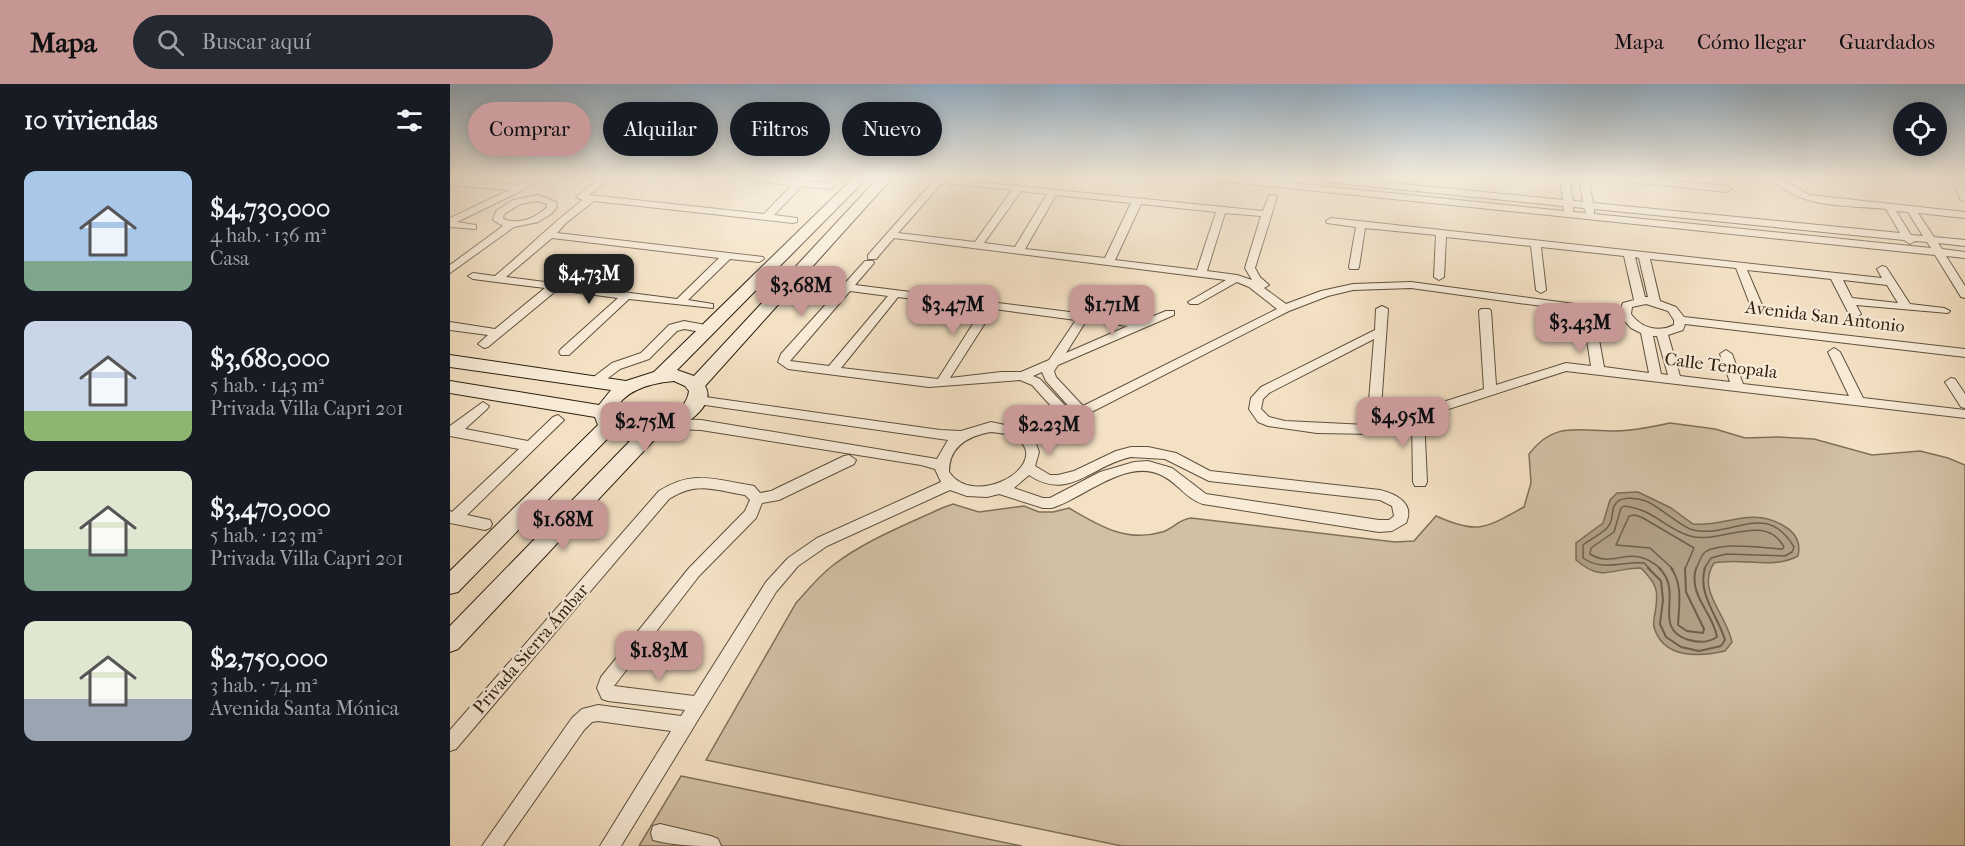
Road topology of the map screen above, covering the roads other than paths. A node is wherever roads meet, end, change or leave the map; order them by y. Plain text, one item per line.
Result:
1 (465, 214) edge
2 (479, 214) edge
3 (508, 214) edge
4 (543, 214) edge
5 (572, 214) edge
6 (733, 214) edge
7 (769, 214) edge
8 (824, 214) edge
9 (854, 214) edge
10 (910, 214) edge
11 (1000, 214) edge
12 (1040, 214) edge
13 (1131, 214) edge
14 (1220, 214) edge
15 (1262, 214) edge
16 (1267, 214) joint
17 (1555, 214) edge
18 (1590, 214) edge
19 (1664, 214) edge
20 (1893, 214) edge
21 (1914, 214) edge
22 (1569, 215) joint
23 (766, 217) junction
24 (537, 218) junction
25 (1590, 218) junction
26 (504, 220) junction
27 (793, 220) dead end
28 (562, 221) junction
29 (1332, 221) dead end
30 (450, 223) edge
31 (1361, 224) junction
32 (472, 227) dead end
33 (1441, 234) junction
34 (891, 235) junction
35 (550, 236) junction
36 (1908, 238) junction
37 (1930, 240) junction
38 (1965, 243) edge
39 (1536, 244) junction
40 (978, 245) junction
41 (1915, 249) junction
42 (1019, 250) junction
43 (1937, 252) junction
44 (1629, 254) junction
45 (728, 255) junction
46 (1644, 255) junction
47 (1965, 255) edge
48 (759, 259) dead end
49 (450, 260) edge
50 (1109, 261) junction
51 (1740, 266) junction
52 (1354, 267) dead end
53 (1882, 269) dead end
54 (450, 270) edge
55 (1201, 273) junction
56 (473, 276) dead end
57 (1835, 276) junction
58 (1439, 277) dead end
59 (1237, 278) junction
60 (497, 279) junction
61 (1890, 282) junction
62 (555, 286) junction
63 (847, 287) junction
64 (1541, 290) dead end
65 (895, 294) junction
66 (627, 295) junction
67 (1965, 295) edge
68 (1640, 300) junction
69 (1849, 301) junction
70 (680, 302) junction
71 (1194, 302) dead end
72 (1655, 302) junction
73 (709, 306) dead end
74 (990, 306) junction
75 (1906, 307) junction
76 (1289, 308) junction
77 (1382, 309) dead end
78 (1485, 311) dead end
79 (1944, 311) dead end
80 (1759, 312) dead end
81 (1170, 313) dead end
82 (1624, 314) junction
83 (1855, 314) dead end
84 (1083, 317) junction
85 (1680, 320) junction
86 (1145, 325) junction
87 (450, 326) edge
88 (707, 329) junction
89 (1646, 330) junction
90 (1381, 331) junction
91 (498, 333) junction
92 (1662, 333) junction
93 (1592, 334) dead end
94 (484, 344) dead end
95 (565, 352) dead end
96 (1834, 352) dead end
97 (1965, 353) edge
98 (1726, 354) dead end
99 (450, 360) edge
100 (1054, 364) junction
101 (1598, 369) junction
102 (833, 370) junction
103 (660, 376) junction
104 (1022, 376) junction
105 (1656, 376) junction
106 (1675, 379) junction
107 (595, 382) junction
108 (1951, 382) dead end
109 (941, 383) junction
110 (450, 387) edge
111 (629, 387) junction
112 (1738, 387) junction
113 (1490, 390) junction
114 (697, 392) junction
115 (1858, 401) junction
116 (1965, 404) edge
117 (483, 406) dead end
118 (1080, 411) junction
119 (1418, 414) junction
120 (1965, 414) edge
121 (1068, 417) junction
122 (558, 420) dead end
123 (606, 420) junction
124 (674, 424) junction
125 (1373, 429) junction
126 (452, 431) edge
127 (648, 434) junction
128 (962, 436) junction
129 (1028, 439) junction
130 (530, 446) junction
131 (849, 460) dead end
132 (941, 465) junction
133 (1029, 469) junction
134 (1079, 473) junction
135 (1220, 477) junction
136 (1420, 482) dead end
137 (950, 484) junction
138 (1092, 484) junction
139 (1001, 489) junction
140 (757, 499) junction
141 (1213, 501) junction
142 (453, 517) edge
143 (485, 524) dead end
144 (450, 585) edge
145 (450, 642) edge
146 (697, 704) junction
147 (684, 725) junction
148 (450, 744) edge
149 (660, 833) dead end
150 (492, 846) edge
151 (610, 846) edge
152 (711, 846) edge

1 - 30 street
2 - 26 street
3 - 26 street
4 - 24 street
5 - 28 street
6 - 23 street
7 - 23 street
8 - 88 street
9 - 114 street
10 - 34 street
11 - 40 street
12 - 42 street
13 - 50 street
14 - 55 street
15 - 16 street
16 - 76 street
17 - 22 street
18 - 25 street
19 - 36 street
20 - 36 street
21 - 37 street
22 - 25 street
23 - 27 street
24 - 26 street
24 - 28 street
25 - 41 street
26 - 49 street
26 - 54 street
28 - 35 street
29 - 31 street
30 - 32 street
31 - 33 street
31 - 52 street
33 - 39 street
33 - 58 street
34 - 40 street
34 - 63 street
35 - 45 street
35 - 60 street
36 - 37 street
36 - 41 street
37 - 38 street
37 - 43 street
39 - 44 street
39 - 64 street
40 - 42 street
41 - 43 street
42 - 50 street
43 - 47 street
43 - 67 street
44 - 46 street
44 - 68 street
45 - 48 street
45 - 70 street
46 - 51 street
46 - 72 street
50 - 55 street
51 - 57 street
51 - 80 street
53 - 61 street
55 - 59 street
56 - 60 street
57 - 61 street
57 - 69 street
59 - 71 street
59 - 76 street
60 - 62 street
61 - 75 street
62 - 66 street
62 - 91 street
63 - 65 street
63 - 102 street
65 - 74 street
65 - 102 street
66 - 70 street
66 - 95 street
68 - 72 street
68 - 82 street
69 - 75 street
69 - 83 street
70 - 73 street
72 - 85 street
74 - 84 street
74 - 109 street
75 - 79 street
76 - 82 street
76 - 118 street
77 - 90 street
78 - 113 street
81 - 86 street
82 - 89 street
84 - 86 street
84 - 100 street
85 - 92 street
85 - 97 street, Avenida San Antonio
86 - 100 street
87 - 91 street
88 - 103 street
88 - 107 street
89 - 92 street
89 - 105 street
90 - 125 street
90 - 125 street, Calle Tenopala
91 - 94 street
92 - 106 street
93 - 101 street
96 - 115 street
98 - 112 street
99 - 107 street
100 - 104 street
100 - 118 street
101 - 105 street, Calle Tenopala
101 - 113 street, Calle Tenopala
102 - 109 street
103 - 111 street
103 - 114 street
104 - 109 street
104 - 121 street
105 - 106 street, Calle Tenopala
106 - 112 street, Calle Tenopala
107 - 111 street
108 - 116 street
110 - 123 street
111 - 123 street
112 - 115 street, Calle Tenopala
113 - 119 street, Calle Tenopala
114 - 124 street
114 - 128 street
115 - 120 street, Calle Tenopala
117 - 126 street
118 - 121 street
119 - 125 street, Calle Tenopala
119 - 136 street
121 - 129 street
122 - 130 street
123 - 127 street
123 - 144 street
124 - 127 street
124 - 132 street
126 - 130 street
127 - 145 street
128 - 129 street
128 - 132 street
129 - 133 street
130 - 142 street
131 - 140 street
132 - 137 street
133 - 134 street
133 - 139 street
134 - 135 street
134 - 138 street
135 - 141 street
135 - 141 street
137 - 139 street
137 - 146 street
138 - 139 street
138 - 141 street
140 - 146 street
140 - 148 street, Privada Sierra Ámbar
142 - 143 street
146 - 147 street
147 - 150 street
147 - 151 street
149 - 152 street

